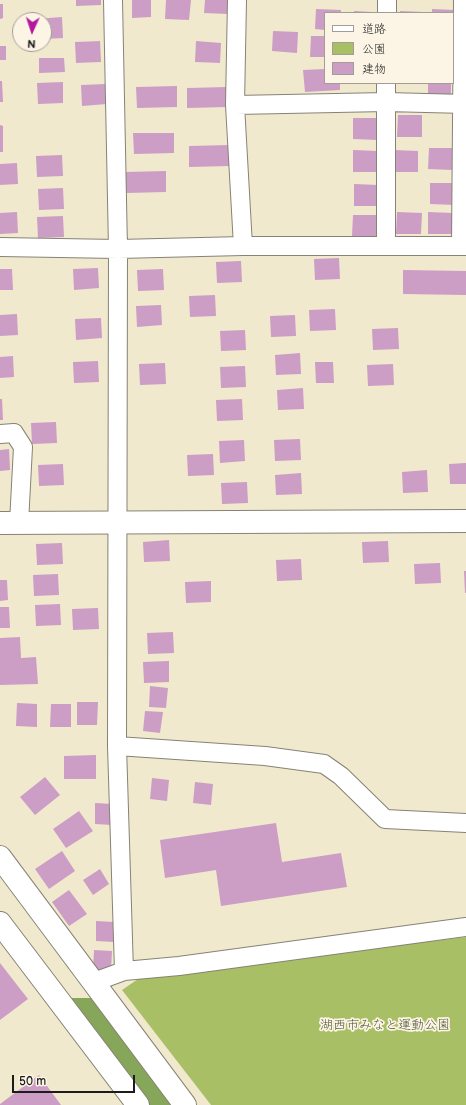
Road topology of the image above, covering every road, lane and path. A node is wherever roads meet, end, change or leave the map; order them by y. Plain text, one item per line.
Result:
1 (113, 0) edge
2 (237, 0) edge
3 (387, 0) edge
4 (463, 0) edge
5 (387, 12) edge
6 (386, 84) edge
7 (386, 102) junction
8 (235, 104) junction
9 (464, 104) edge
10 (386, 245) junction
11 (0, 246) edge
12 (243, 246) junction
13 (464, 246) edge
14 (118, 249) junction
15 (0, 434) edge
16 (466, 521) edge
17 (10, 523) edge
18 (117, 523) junction
19 (117, 746) junction
20 (466, 823) edge
21 (0, 858) edge
22 (0, 923) edge
23 (466, 927) edge
24 (124, 970) junction
25 (94, 982) junction
26 (138, 1105) edge
27 (185, 1105) edge

1 - 14 street
2 - 8 street
3 - 5 street
4 - 9 street
6 - 7 street
7 - 8 street
7 - 9 street
7 - 10 street
8 - 12 street
9 - 13 street
10 - 12 street
10 - 13 street
11 - 14 street
12 - 14 street
14 - 18 street
15 - 17 street
16 - 18 street
17 - 18 street
18 - 19 street
19 - 20 street
19 - 24 street
21 - 25 street
22 - 26 street
23 - 24 street
24 - 25 street
25 - 27 street

